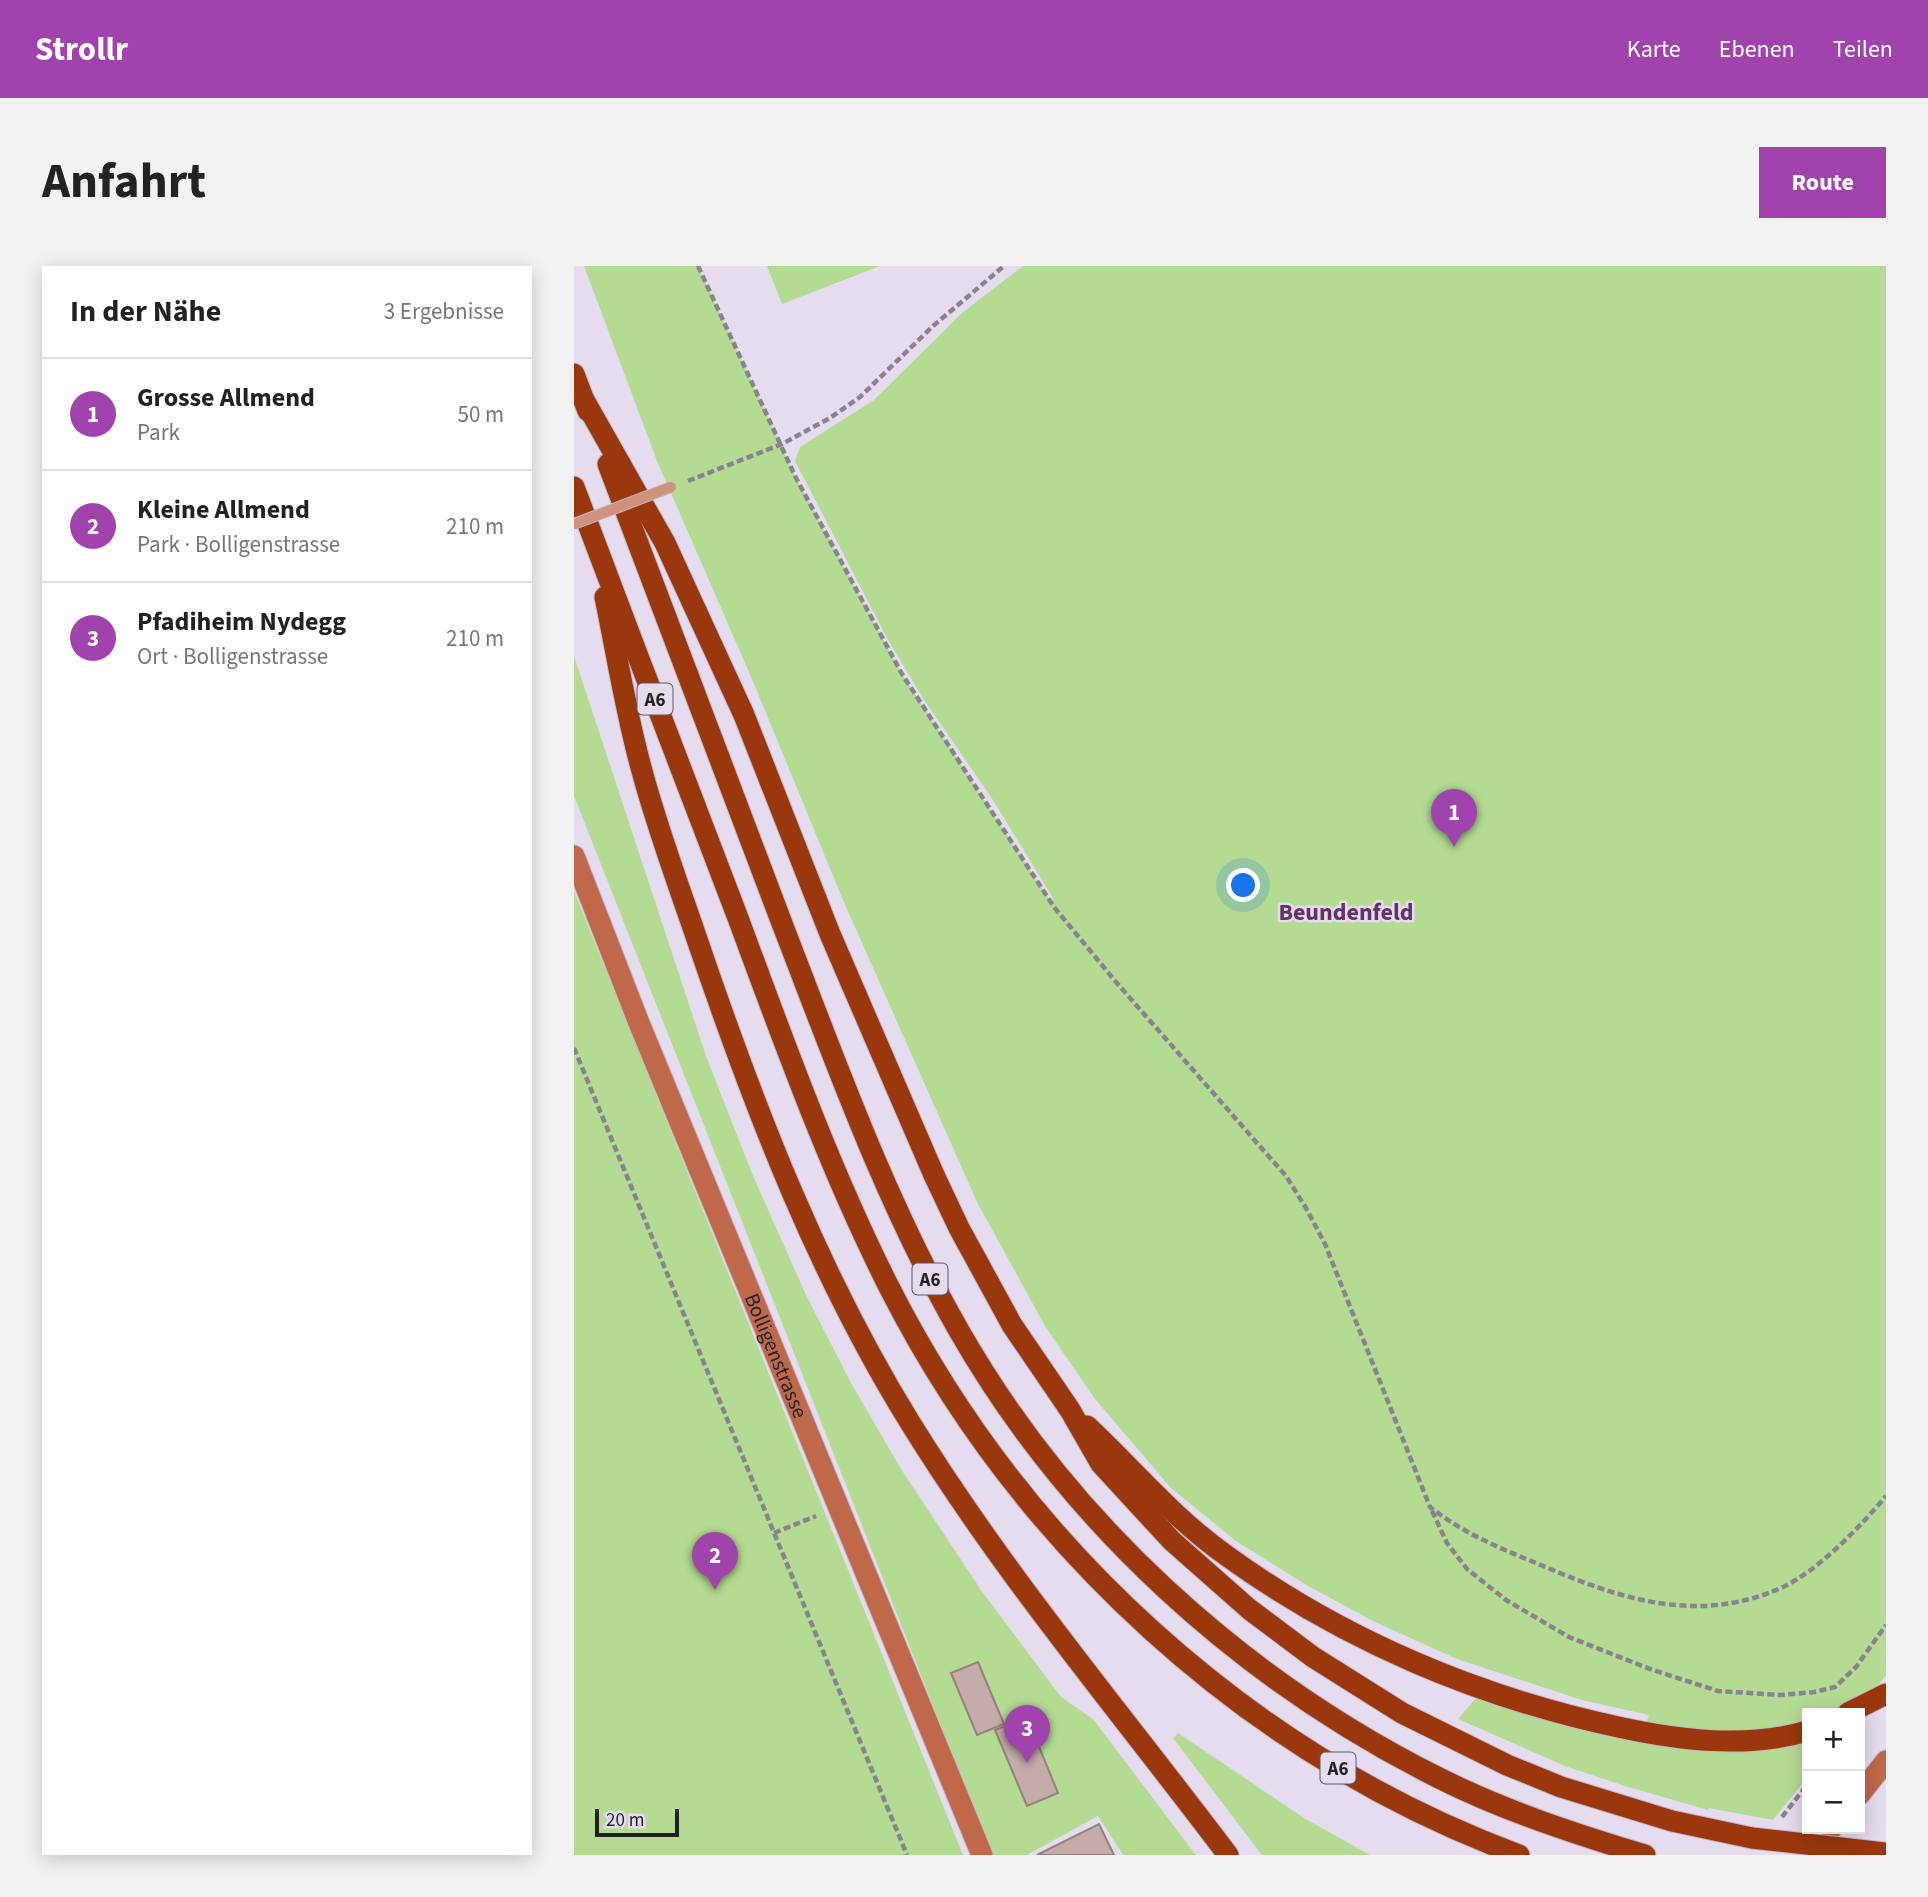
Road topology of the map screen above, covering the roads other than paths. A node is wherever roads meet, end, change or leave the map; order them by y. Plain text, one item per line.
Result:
1 (574, 374) edge
2 (584, 400) junction
3 (671, 487) road end
4 (574, 488) edge
5 (582, 527) edge
6 (574, 856) edge
7 (1070, 1410) junction
8 (1886, 1694) edge
9 (1858, 1708) edge
10 (1802, 1732) edge
11 (1886, 1762) edge
12 (1865, 1788) edge
13 (1827, 1834) edge
14 (1886, 1853) edge
15 (982, 1855) edge
16 (1228, 1855) edge
17 (1519, 1855) edge
18 (1645, 1855) edge
19 (1811, 1855) edge

1 - 2 highway, A6
2 - 7 highway
2 - 18 highway, A6
3 - 5 lane, bridge
4 - 5 highway, A6
5 - 16 highway
5 - 17 highway, A6
6 - 15 main road, Bolligenstrasse
7 - 10 highway
7 - 14 highway, bridge
8 - 9 highway
11 - 12 main road
13 - 19 main road

